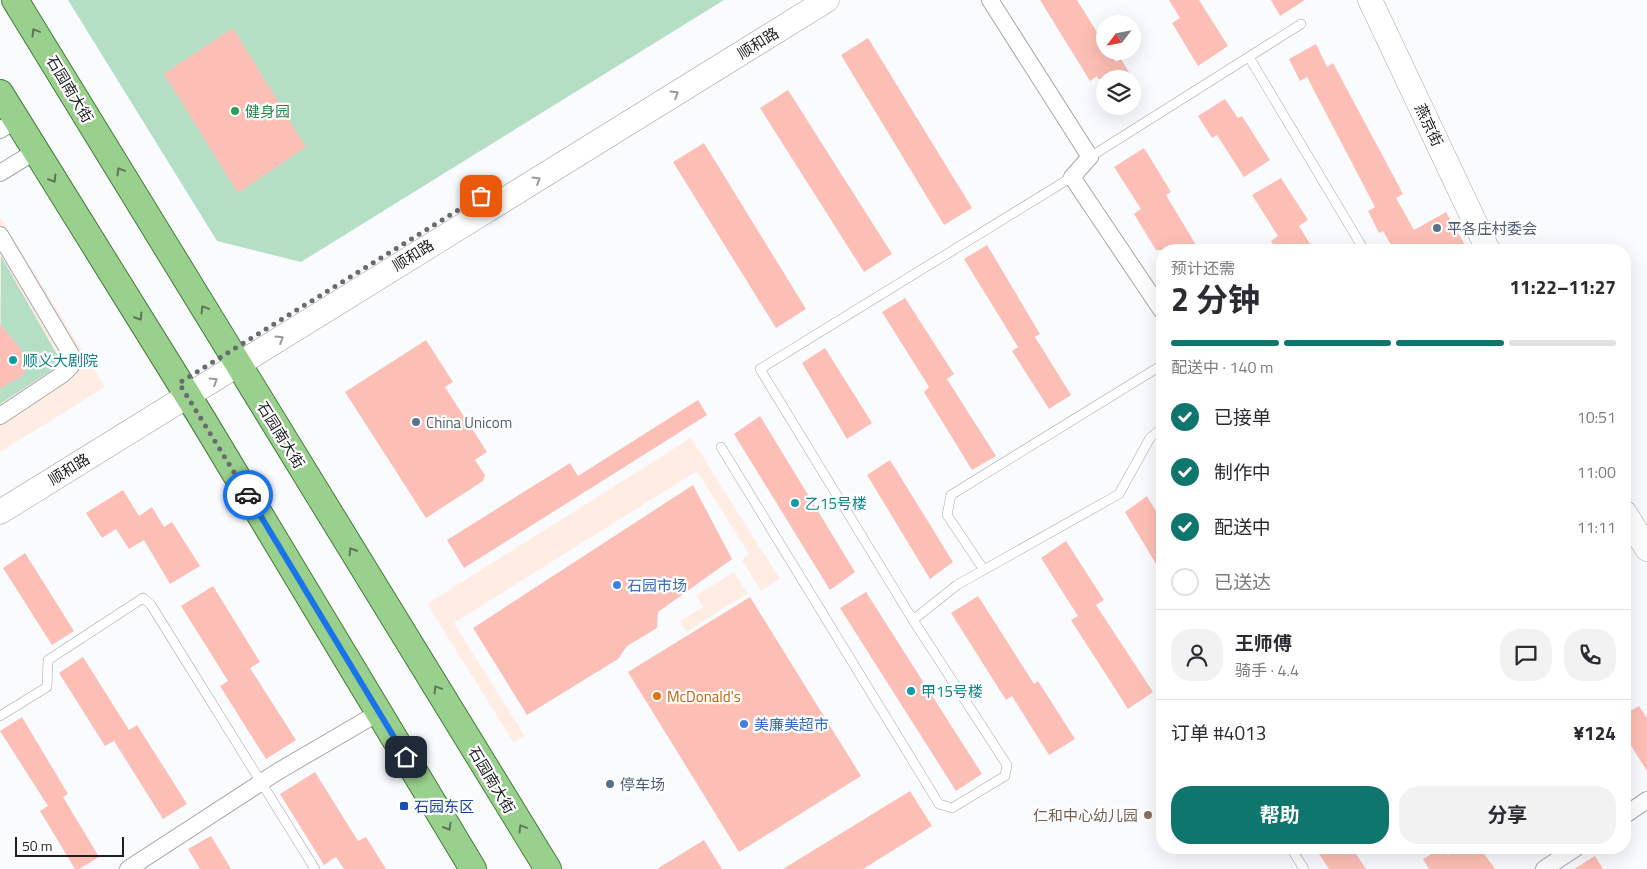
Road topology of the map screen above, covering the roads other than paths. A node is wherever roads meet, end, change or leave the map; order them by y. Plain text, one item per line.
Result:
1 (15, 0) edge
2 (797, 0) edge
3 (827, 0) edge
4 (990, 0) edge
5 (1370, 0) edge
6 (1301, 24) dead end
7 (1249, 57) junction
8 (0, 93) edge
9 (8, 125) edge
10 (36, 151) junction
11 (1090, 157) junction
12 (0, 173) edge
13 (1072, 177) junction
14 (0, 234) edge
15 (1360, 244) edge
16 (1485, 244) edge
17 (1156, 302) edge
18 (234, 358) junction
19 (1156, 369) edge
20 (184, 389) junction
21 (0, 416) edge
22 (1156, 433) edge
23 (722, 447) dead end
24 (0, 494) edge
25 (0, 512) edge
26 (1631, 523) edge
27 (1647, 549) edge
28 (984, 570) junction
29 (913, 620) junction
30 (378, 713) junction
31 (0, 716) edge
32 (260, 783) junction
33 (1647, 800) edge
34 (1631, 811) edge
35 (1295, 854) edge
36 (1567, 854) edge
37 (128, 869) edge
38 (315, 869) edge
39 (472, 869) edge
40 (548, 869) edge
41 (1304, 869) edge
42 (1544, 869) edge

18 -> 1 main road, 石园南大街
2 - 18 main road, 顺和路
18 -> 3 main road, 顺和路
4 - 11 street
5 - 16 main road, 燕京街
6 - 7 lane
7 - 11 lane
7 - 15 lane
8 - 9 main road
9 - 10 main road
10 - 12 street
10 -> 20 main road
11 - 13 street
13 - 17 street
13 - 29 lane
14 - 21 street
18 - 20 main road, 顺和路
40 -> 18 main road, 石园南大街
19 - 28 lane
20 - 24 main road, 顺和路
20 - 25 main road, 顺和路
20 - 30 main road
22 - 28 lane
23 - 29 lane
26 - 27 main road
28 - 29 lane
30 - 32 street
30 -> 39 main road
31 - 32 lane
32 - 37 street
32 - 38 lane
33 - 34 street
35 - 41 lane
36 - 42 street

